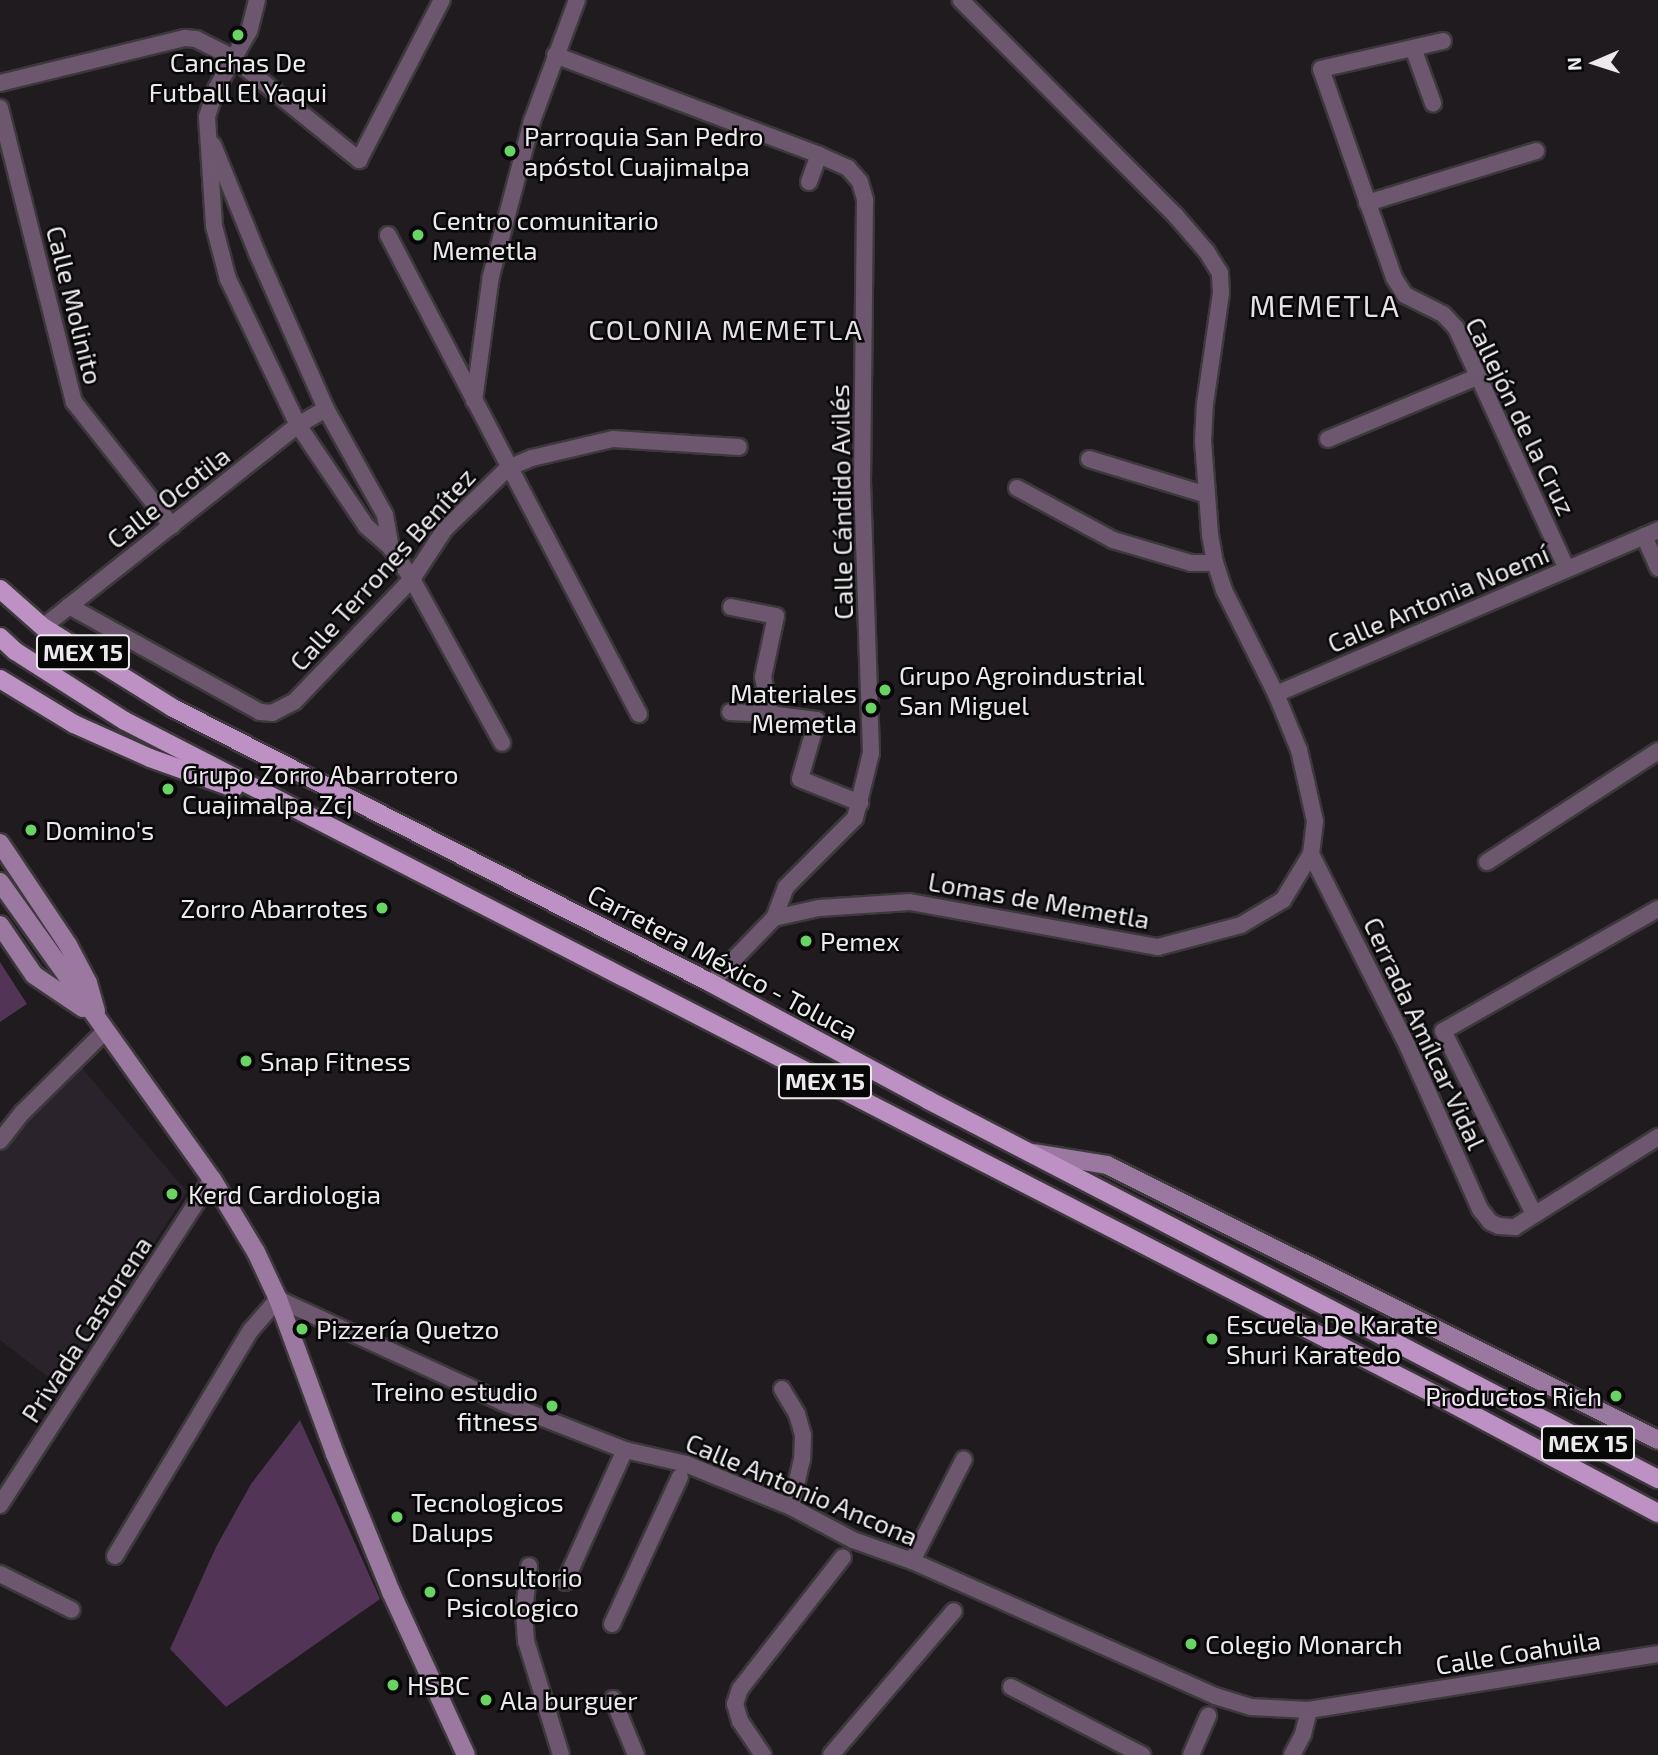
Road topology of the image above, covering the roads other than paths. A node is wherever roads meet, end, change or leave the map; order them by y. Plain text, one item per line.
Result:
1 (257, 0) edge
2 (442, 0) edge
3 (577, 0) edge
4 (961, 0) edge
5 (1443, 41) dead end
6 (1413, 48) junction
7 (555, 55) junction
8 (232, 57) junction
9 (0, 83) edge
10 (1433, 103) dead end
11 (0, 108) edge
12 (208, 133) junction
13 (1536, 151) dead end
14 (818, 155) junction
15 (808, 182) dead end
16 (1367, 203) junction
17 (388, 235) dead end
18 (1479, 376) junction
19 (474, 401) junction
20 (326, 409) junction
21 (298, 425) junction
22 (1328, 439) dead end
23 (739, 447) dead end
24 (1088, 459) dead end
25 (508, 468) junction
26 (1017, 488) dead end
27 (1207, 495) junction
28 (172, 526) junction
29 (1651, 533) edge
30 (391, 548) junction
31 (1215, 563) junction
32 (1658, 568) edge
33 (1567, 569) junction
34 (412, 579) junction
35 (0, 589) edge
36 (69, 606) junction
37 (731, 607) dead end
38 (43, 627) junction
39 (0, 637) edge
40 (0, 680) edge
41 (1276, 694) junction
42 (730, 712) dead end
43 (639, 714) dead end
44 (770, 715) junction
45 (502, 743) dead end
46 (1658, 751) edge
47 (860, 803) junction
48 (299, 810) junction
49 (0, 843) edge
50 (1311, 854) junction
51 (1487, 862) dead end
52 (0, 882) edge
53 (1658, 909) edge
54 (774, 918) junction
55 (0, 925) edge
56 (711, 983) junction
57 (101, 1024) junction
58 (1658, 1137) edge
59 (0, 1141) edge
60 (1028, 1152) junction
61 (212, 1179) junction
62 (1534, 1214) junction
63 (278, 1299) junction
64 (782, 1389) dead end
65 (1658, 1440) edge
66 (625, 1450) junction
67 (964, 1459) dead end
68 (680, 1477) dead end
69 (1658, 1479) edge
70 (0, 1505) edge
71 (791, 1507) junction
72 (1658, 1513) edge
73 (116, 1556) dead end
74 (843, 1557) dead end
75 (912, 1561) junction
76 (529, 1566) dead end
77 (0, 1574) edge
78 (565, 1582) dead end
79 (72, 1610) dead end
80 (954, 1611) dead end
81 (612, 1624) dead end
82 (1658, 1654) edge
83 (1011, 1687) dead end
84 (613, 1699) dead end
85 (1310, 1710) junction
86 (1208, 1716) dead end
87 (466, 1755) edge
88 (561, 1755) edge
89 (636, 1755) edge
90 (762, 1755) edge
91 (831, 1755) edge
92 (1142, 1755) edge
93 (1191, 1755) edge
94 (1292, 1755) edge

1 - 8 street
2 - 8 street
3 - 7 street
4 - 27 street, Lomas de Memetla
5 - 6 street
6 - 10 street
6 - 16 street, Callejón de la Cruz
7 - 14 street
7 - 19 street
8 - 9 street
8 - 12 street
11 - 28 street, Calle Molinito
12 - 20 street
12 - 21 street
13 - 16 street
14 - 15 street
14 - 47 street, Calle Cándido Avilés
16 - 18 street, Callejón de la Cruz
17 - 19 street
18 - 22 street
18 - 33 street, Callejón de la Cruz
19 - 25 street
20 - 21 street, Calle Ocotila
20 - 30 street
21 - 28 street, Calle Ocotila
21 - 30 street
23 - 25 street
24 - 27 street
25 - 34 street, Calle Terrones Benítez
25 - 43 street
26 - 31 street
27 - 31 street, Lomas de Memetla
28 - 36 street, Calle Ocotila
29 - 32 street
29 - 33 street, Calle Antonia Noemí
30 - 34 street
31 - 41 street, Lomas de Memetla
33 - 41 street, Calle Antonia Noemí
34 - 36 street, Calle Terrones Benítez
34 - 45 street
35 - 38 main road, Carretera México - Toluca / MEX 15
36 - 38 street, Calle Ocotila
37 - 44 street
38 - 56 main road, Carretera México - Toluca / MEX 15
39 - 48 main road, MEX 15
40 - 48 main road
41 - 50 street, Lomas de Memetla
42 - 44 street
44 - 47 street
46 - 51 street
47 - 54 street, Calle Cándido Avilés
48 - 72 main road, MEX 15
49 - 57 street
50 - 54 street, Lomas de Memetla
50 - 62 street, Cerrada Amílcar Vidal
52 - 57 street
53 - 62 street
54 - 56 street
55 - 57 street
56 - 60 main road, Carretera México - Toluca / MEX 15
57 - 59 street
57 - 61 street
58 - 62 street
60 - 65 street
60 - 69 main road, Carretera México - Toluca / MEX 15
61 - 63 street
61 - 70 street, Privada Castorena
63 - 66 street, Calle Antonio Ancona
63 - 73 street
63 - 87 street
64 - 71 street
66 - 71 street, Calle Antonio Ancona
66 - 78 street
67 - 75 street
68 - 81 street
71 - 75 street, Calle Antonio Ancona
74 - 90 street
75 - 85 street, Calle Antonio Ancona
76 - 88 street
77 - 79 street
80 - 91 street
82 - 85 street, Calle Coahuila
83 - 92 street
84 - 89 street
85 - 94 street
86 - 93 street

